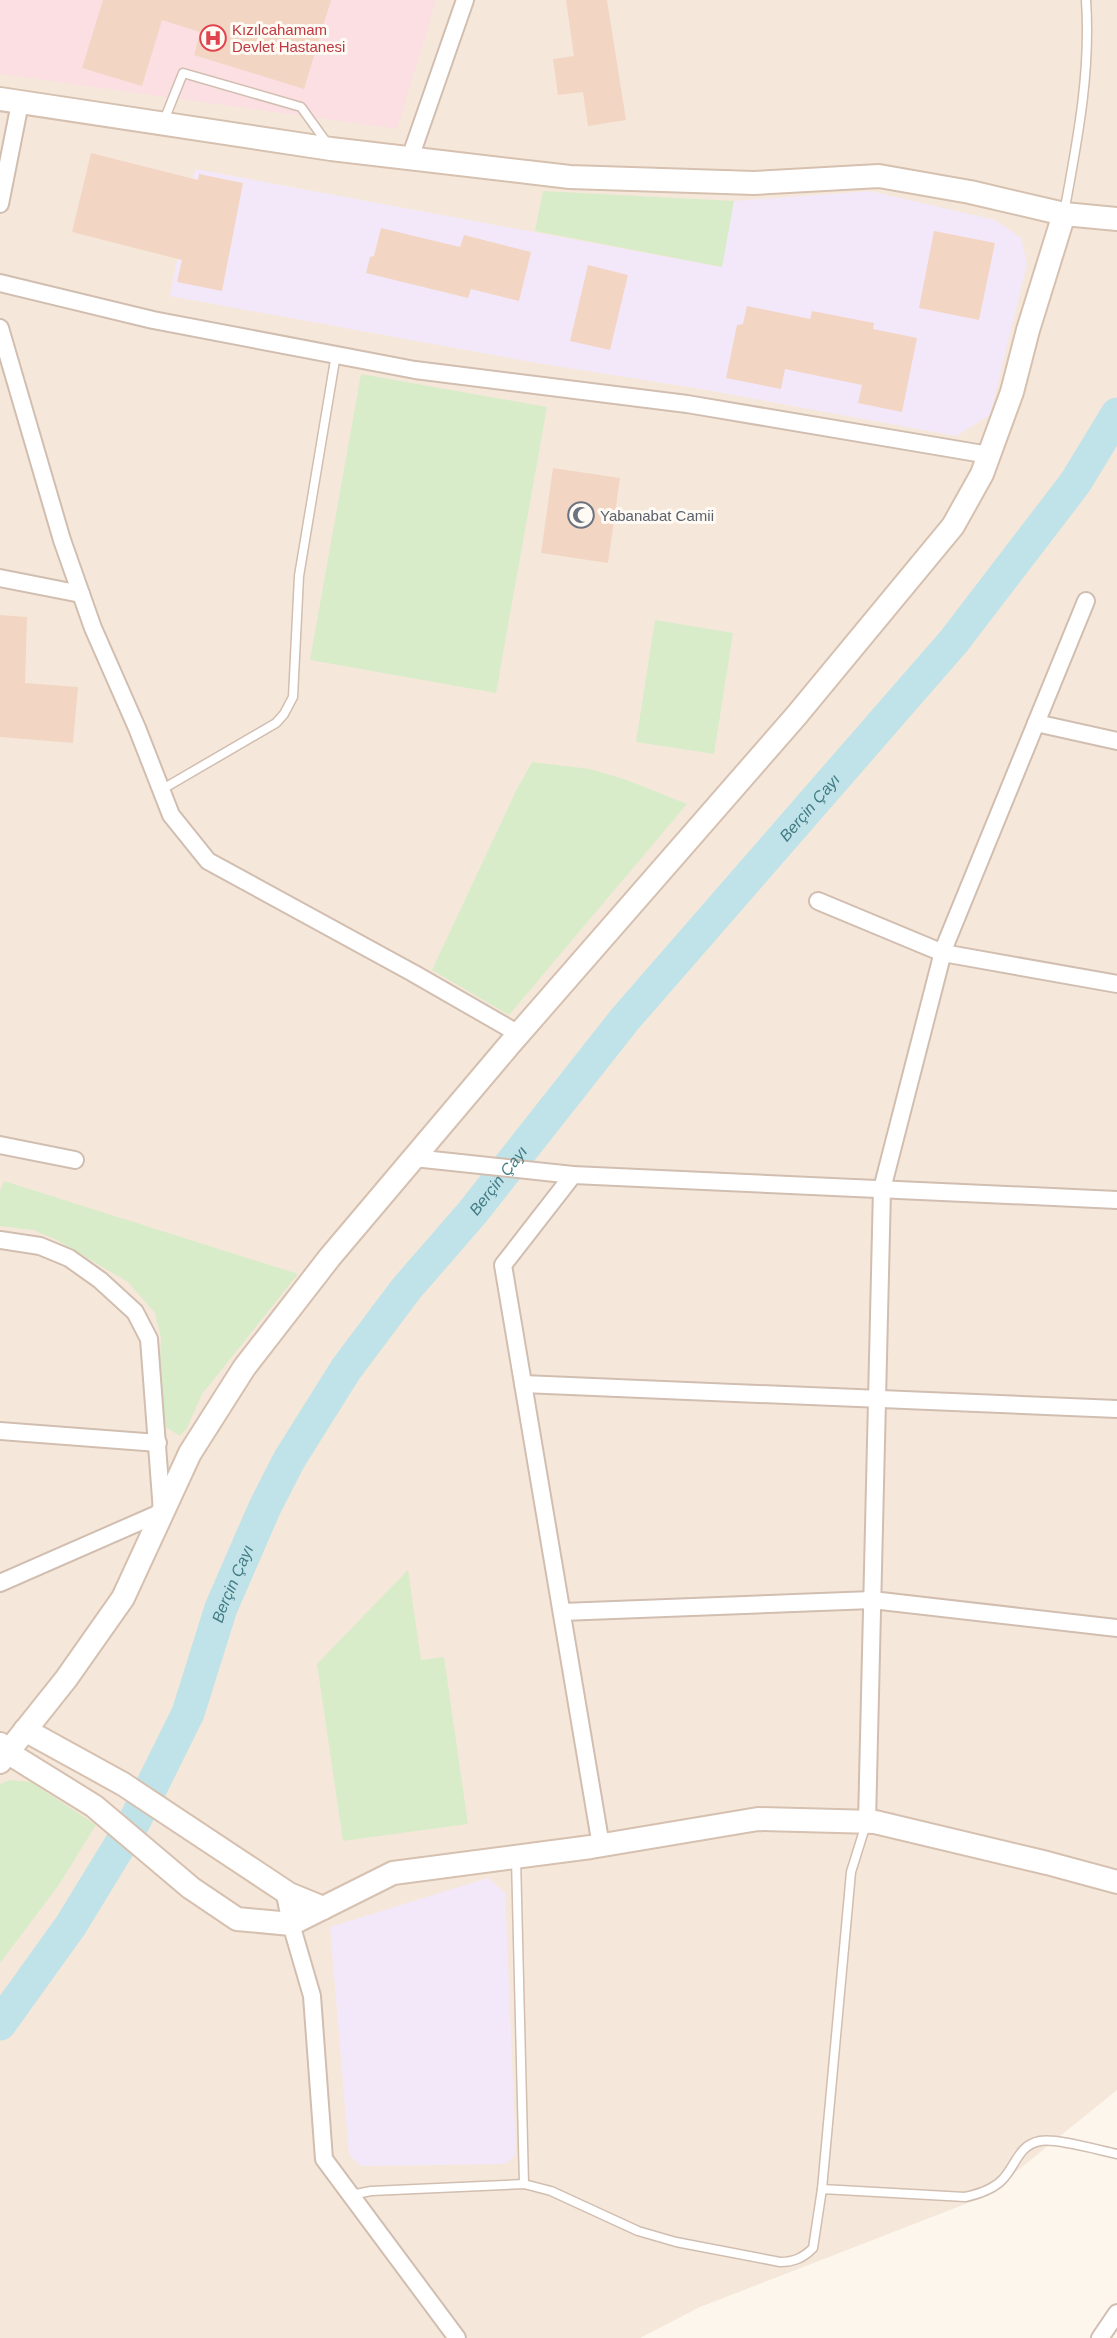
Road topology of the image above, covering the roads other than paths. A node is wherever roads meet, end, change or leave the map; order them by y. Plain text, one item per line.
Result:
1 (465, 0) edge
2 (1086, 0) edge
3 (10, 101) edge
4 (163, 124) junction
5 (331, 149) junction
6 (410, 158) junction
7 (0, 204) edge
8 (1064, 214) junction
9 (1117, 219) edge
10 (0, 283) edge
11 (0, 327) edge
12 (336, 354) junction
13 (989, 455) junction
14 (0, 578) edge
15 (81, 594) junction
16 (1086, 601) dead end
17 (1036, 723) junction
18 (1117, 741) edge
19 (161, 790) junction
20 (818, 901) dead end
21 (943, 953) junction
22 (1117, 984) edge
23 (519, 1034) junction
24 (0, 1145) edge
25 (420, 1158) junction
26 (75, 1160) dead end
27 (567, 1174) junction
28 (882, 1189) junction
29 (1117, 1200) edge
30 (0, 1240) edge
31 (523, 1384) junction
32 (877, 1399) junction
33 (1117, 1409) edge
34 (0, 1431) edge
35 (158, 1443) junction
36 (162, 1512) junction
37 (0, 1583) edge
38 (872, 1600) junction
39 (562, 1612) junction
40 (1117, 1628) edge
41 (25, 1730) junction
42 (2, 1753) edge
43 (867, 1822) junction
44 (601, 1846) junction
45 (516, 1857) junction
46 (1117, 1882) edge
47 (284, 1890) junction
48 (323, 1908) junction
49 (291, 1924) junction
50 (1117, 2154) edge
51 (524, 2184) junction
52 (822, 2189) junction
53 (351, 2195) junction
54 (1117, 2313) edge
55 (457, 2338) edge
56 (1100, 2338) edge

1 - 6 street
2 - 8 lane
3 - 4 street
3 - 7 street
4 - 5 street
4 - 5 lane
5 - 6 street
6 - 8 street
8 - 9 street
8 - 13 street
10 - 12 street
11 - 15 street
12 - 13 street
12 - 19 lane
13 - 23 street
14 - 15 street
15 - 19 street
16 - 17 street
17 - 18 street
17 - 21 street
19 - 23 street
20 - 21 street
21 - 22 street
21 - 28 street
23 - 25 street
24 - 26 street
25 - 27 street
25 - 36 street
27 - 28 street
27 - 31 street
28 - 29 street
28 - 32 street
30 - 35 street
31 - 32 street
31 - 39 street
32 - 33 street
32 - 38 street
34 - 35 street
35 - 36 street
36 - 37 street
36 - 41 street
38 - 39 street
38 - 40 street
38 - 43 street
39 - 44 street
41 - 42 street
41 - 47 street
42 - 49 street
43 - 44 street
43 - 46 street
43 - 52 lane
44 - 45 street
45 - 48 street
45 - 51 lane
47 - 48 street
47 - 49 street
48 - 49 street
49 - 53 street
50 - 52 lane
51 - 52 lane
51 - 53 lane
53 - 55 street
54 - 56 street

